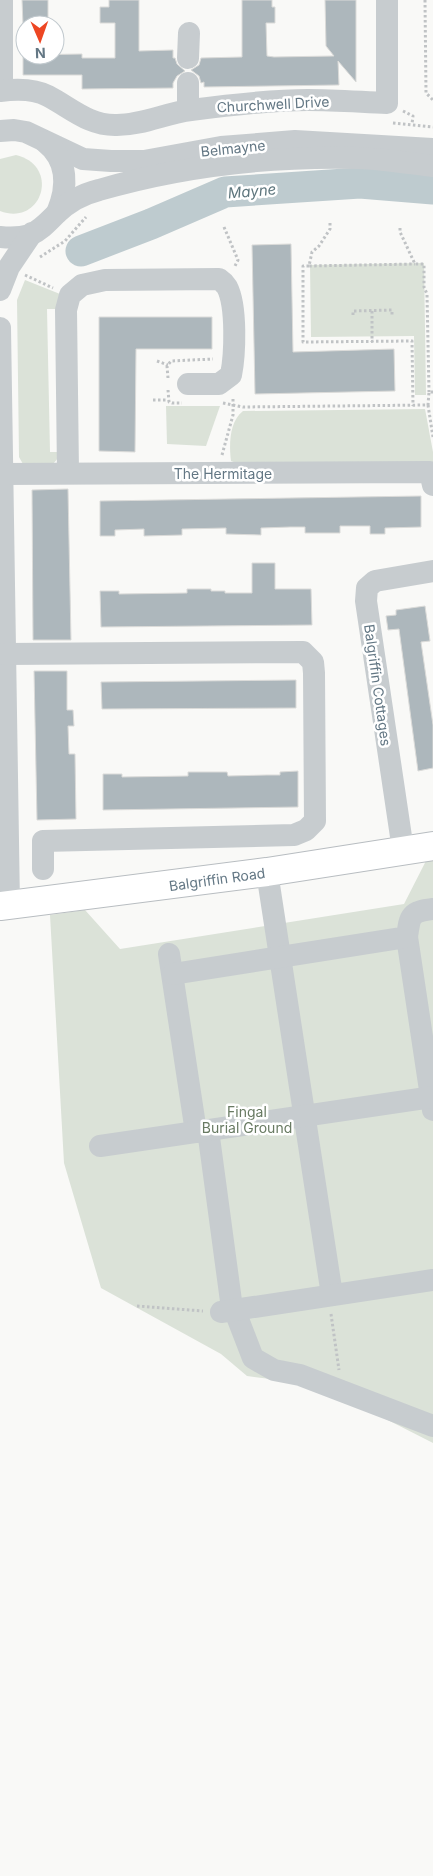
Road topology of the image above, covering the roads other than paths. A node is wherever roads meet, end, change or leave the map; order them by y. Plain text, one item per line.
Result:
1 (2, 0) edge
2 (387, 0) edge
3 (188, 33) dead end
4 (188, 58) dead end
5 (188, 83) dead end
6 (1, 91) edge
7 (188, 110) junction
8 (0, 131) edge
9 (38, 137) junction
10 (433, 149) edge
11 (433, 166) edge
12 (57, 213) junction
13 (32, 233) junction
14 (0, 236) edge
15 (0, 290) edge
16 (0, 328) edge
17 (189, 393) road end
18 (68, 473) junction
19 (2, 474) junction
20 (433, 485) edge
21 (433, 571) edge
22 (2, 612) edge
23 (5, 654) junction
24 (433, 846) edge
25 (403, 850) junction
26 (43, 869) dead end
27 (267, 872) junction
28 (5, 906) edge
29 (433, 909) edge
30 (407, 937) junction
31 (280, 957) junction
32 (432, 1102) edge
33 (305, 1116) junction
34 (202, 1131) junction
35 (100, 1146) dead end
36 (433, 1280) edge
37 (330, 1295) junction
38 (227, 1311) junction
39 (433, 1426) edge

1 - 6 street
2 - 7 street, Churchwell Drive
3 - 4 street
5 - 7 street
6 - 7 street, Churchwell Drive
8 - 9 street, Belmayne
9 - 10 street, Belmayne
9 - 12 street, Belmayne
11 - 12 street, Belmayne
12 - 13 street, Belmayne
13 - 14 street, Belmayne
13 - 15 street
16 - 19 street
17 - 18 street
18 - 19 street, The Hermitage
18 - 20 street, The Hermitage
19 - 22 street
21 - 25 street, Balgriffin Cottages
22 - 23 street
23 - 26 street
23 - 28 street
24 - 25 main road, Balgriffin Road
25 - 27 main road, Balgriffin Road
27 - 28 main road, Balgriffin Road
27 - 31 street
29 - 30 street
30 - 31 street
30 - 32 street
31 - 33 street
31 - 34 street
32 - 33 street
33 - 34 street
33 - 37 street
34 - 35 street
34 - 38 street
36 - 37 street
37 - 38 street
38 - 39 street

